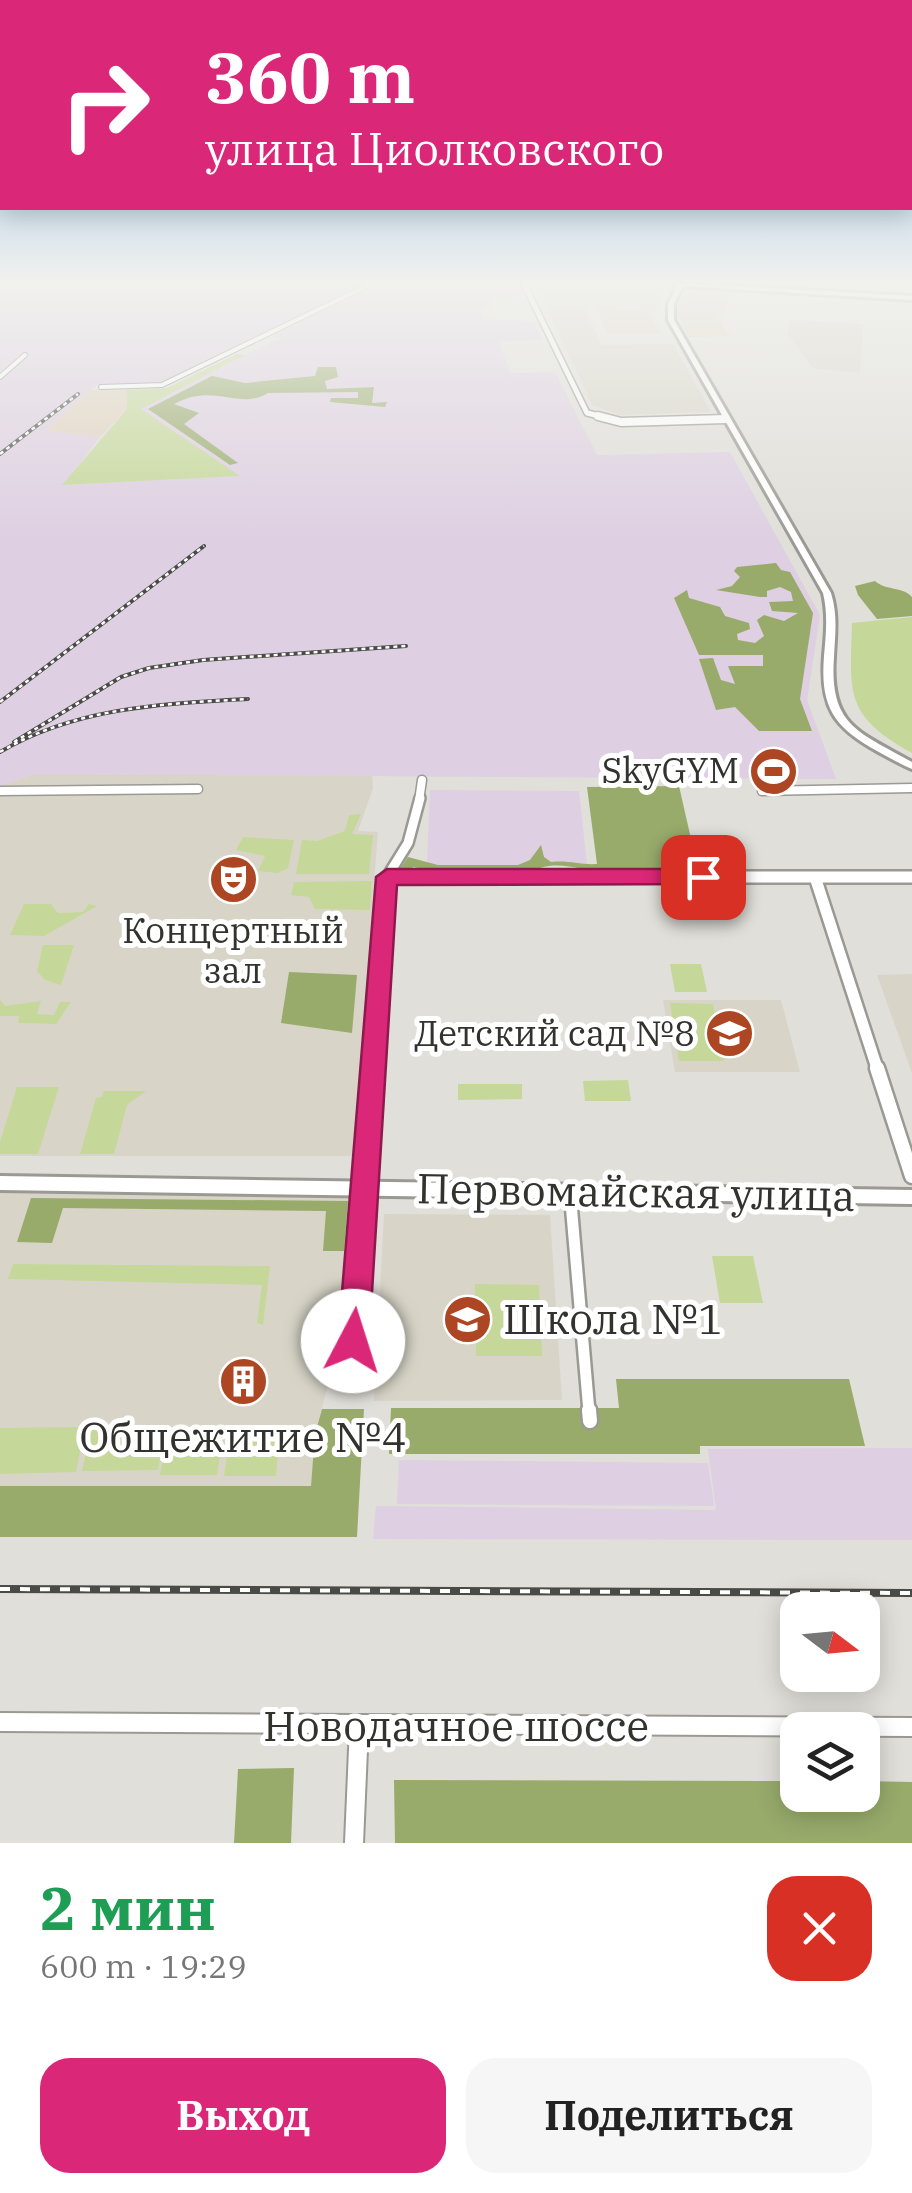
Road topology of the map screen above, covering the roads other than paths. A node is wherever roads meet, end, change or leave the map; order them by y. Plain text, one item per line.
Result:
1 (193, 370) edge
2 (567, 370) edge
3 (699, 370) edge
4 (101, 387) dead end
5 (724, 415) junction
6 (692, 420) junction
7 (734, 432) junction
8 (912, 766) edge
9 (422, 780) dead end
10 (912, 788) edge
11 (198, 789) dead end
12 (0, 791) edge
13 (762, 791) dead end
14 (387, 877) junction
15 (815, 877) junction
16 (912, 877) edge
17 (912, 1176) edge
18 (0, 1183) edge
19 (366, 1187) junction
20 (570, 1190) junction
21 (912, 1196) edge
22 (353, 1341) dead end
23 (590, 1420) dead end
24 (0, 1722) edge
25 (358, 1726) junction
26 (912, 1727) edge
27 (354, 1843) edge

1 - 4 street
2 - 6 street
3 - 5 main road
5 - 6 street
5 - 7 main road
6 - 7 street
7 - 8 main road
9 - 14 street
10 - 13 street
11 - 12 street
14 - 15 street
14 - 19 street
15 - 16 street
15 - 17 street
18 - 19 main road, Первомайская улица
19 - 20 main road, Первомайская улица
19 - 22 street
20 - 21 main road, Первомайская улица
20 - 23 street
24 - 25 street, Новодачное шоссе
25 - 26 street, Новодачное шоссе
25 - 27 street

